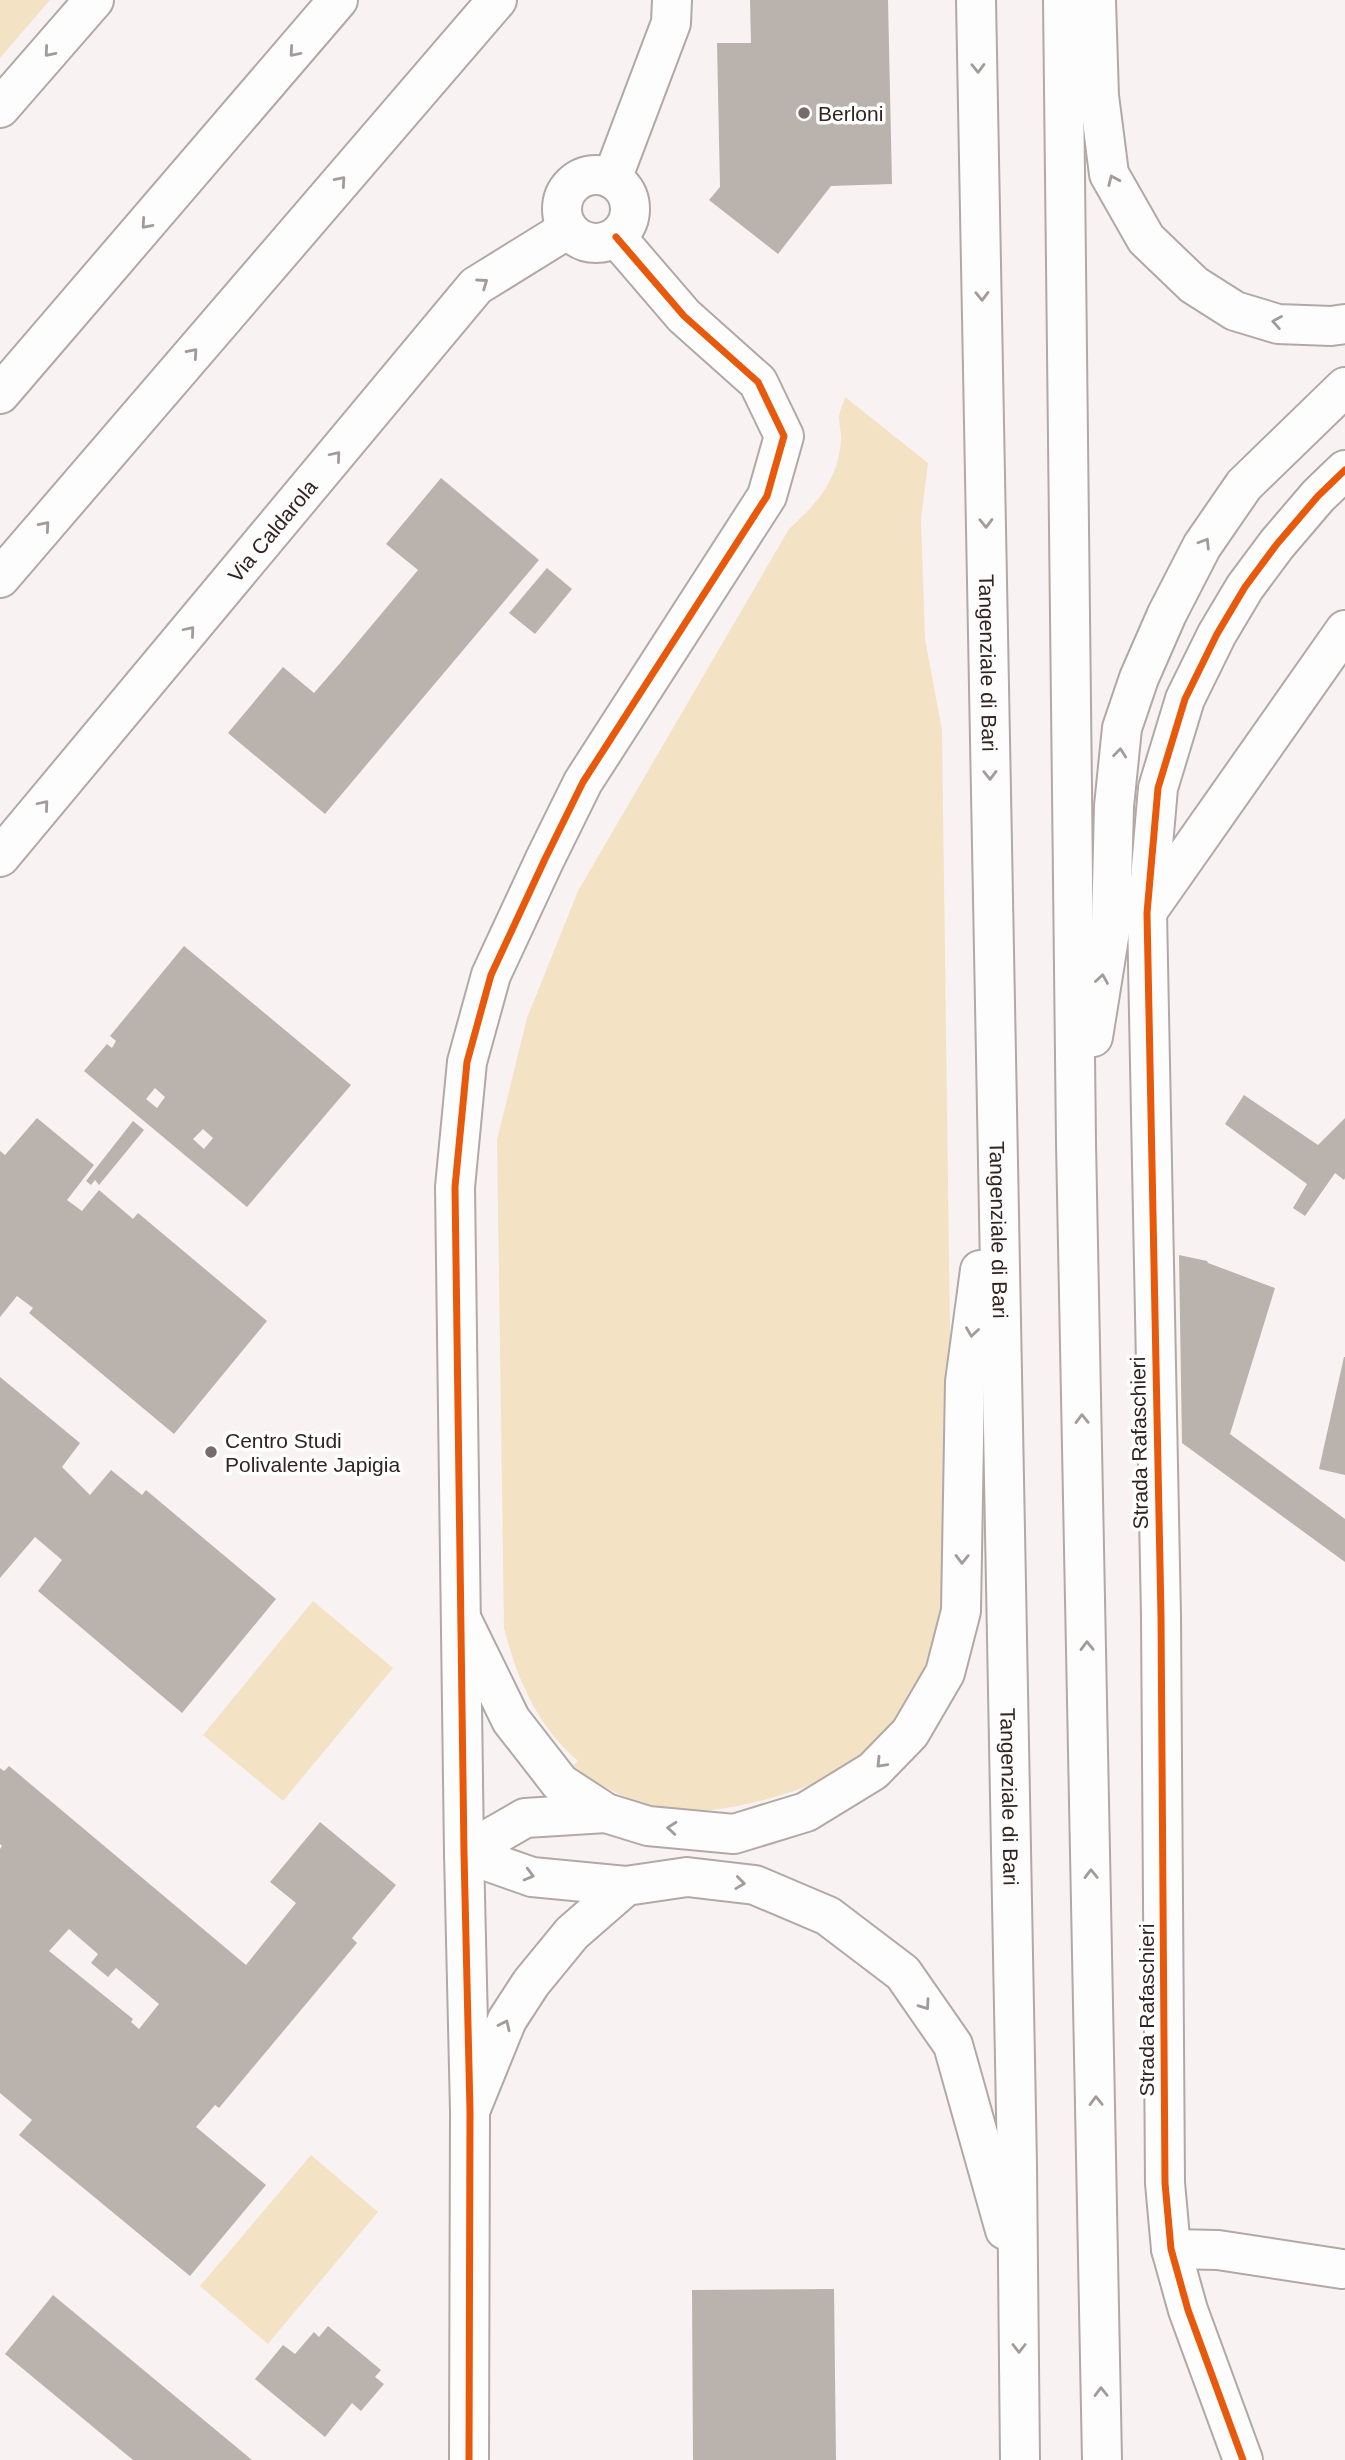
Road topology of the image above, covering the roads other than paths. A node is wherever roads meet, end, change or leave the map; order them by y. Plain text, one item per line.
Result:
1 (94, 0) edge
2 (338, 0) edge
3 (497, 0) edge
4 (671, 0) edge
5 (976, 0) edge
6 (1063, 0) edge
7 (1096, 0) edge
8 (0, 108) edge
9 (612, 179) junction
10 (568, 229) junction
11 (616, 237) junction
12 (1345, 324) edge
13 (1345, 387) edge
14 (0, 394) edge
15 (1345, 470) edge
16 (0, 578) edge
17 (1345, 630) edge
18 (0, 857) edge
19 (1147, 913) junction
20 (997, 1143) junction
21 (1076, 1143) junction
22 (462, 1620) junction
23 (606, 1813) junction
24 (464, 1853) junction
25 (626, 1886) junction
26 (470, 2111) junction
27 (1171, 2249) junction
28 (1342, 2269) dead end
29 (1019, 2279) junction
30 (469, 2460) edge
31 (1020, 2460) edge
32 (1102, 2460) edge
33 (1243, 2460) edge

1 -> 8 main road
2 -> 14 main road
16 -> 3 main road
4 - 9 main road
5 -> 20 main road, Tangenziale di Bari
6 - 21 main road
12 -> 7 main road
9 - 10 main road
9 - 11 main road
10 - 11 main road
18 -> 10 main road, Via Caldarola
11 - 22 main road
21 -> 13 main road
15 - 19 main road, Strada Rafaschieri
17 - 19 main road
19 - 27 main road, Strada Rafaschieri
20 -> 23 main road
20 - 29 main road, Tangenziale di Bari
32 -> 21 main road
22 - 23 main road
22 - 24 main road
23 - 24 main road
24 -> 25 main road
24 - 26 main road
26 -> 25 main road
25 -> 29 main road
26 - 30 main road
27 - 28 main road
27 - 33 main road, Strada Rafaschieri
29 -> 31 main road, Tangenziale di Bari

